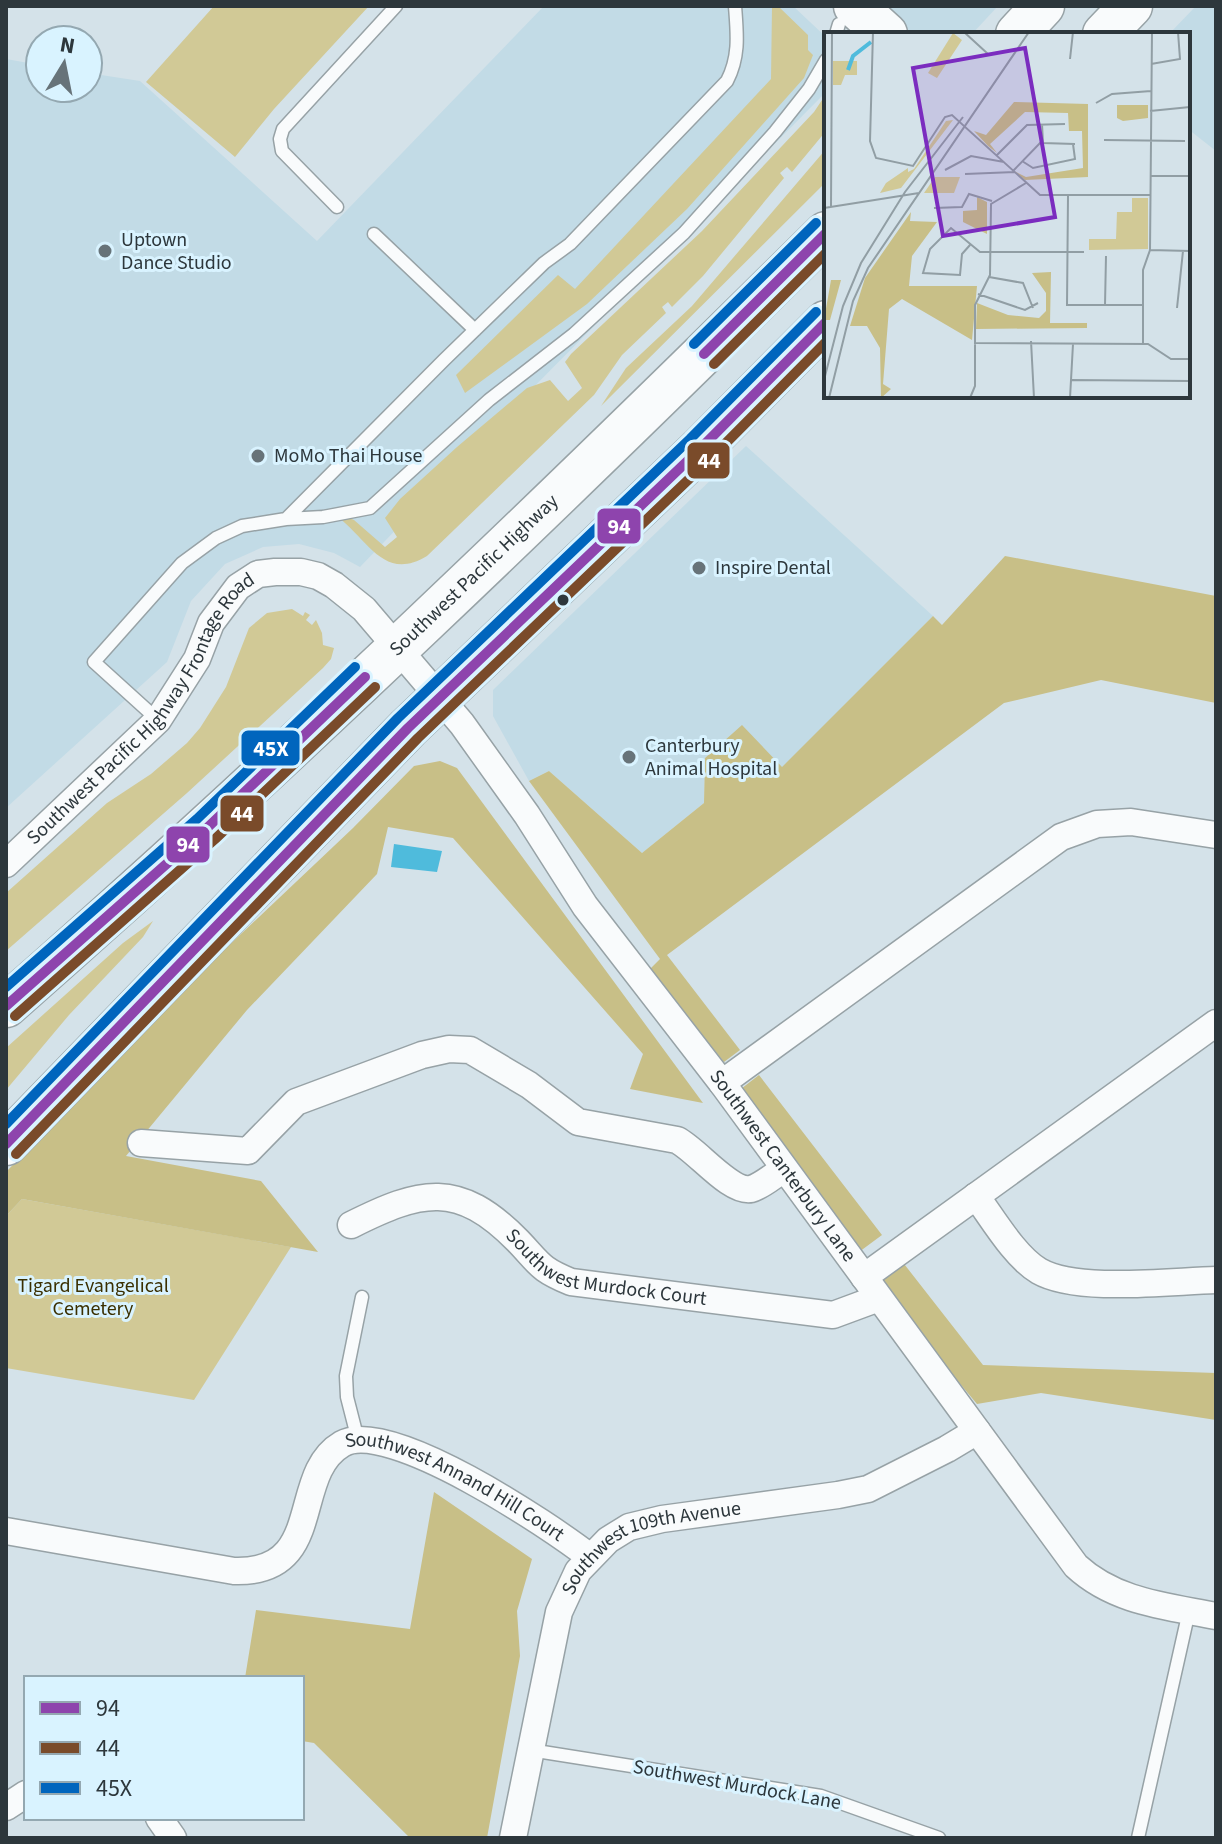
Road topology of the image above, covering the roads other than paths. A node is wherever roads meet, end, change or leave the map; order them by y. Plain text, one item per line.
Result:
1 (396, 6) edge
2 (735, 6) edge
3 (1043, 6) edge
4 (1131, 6) edge
5 (839, 27) edge
6 (873, 32) edge
7 (1019, 32) edge
8 (1106, 32) edge
9 (824, 58) edge
10 (337, 207) dead end
11 (374, 234) dead end
12 (824, 235) edge
13 (824, 324) edge
14 (475, 330) junction
15 (286, 519) junction
16 (398, 648) junction
17 (441, 698) junction
18 (158, 720) junction
19 (1216, 835) edge
20 (6, 864) edge
21 (6, 1006) edge
22 (1216, 1023) edge
23 (722, 1083) junction
24 (141, 1143) dead end
25 (6, 1144) edge
26 (784, 1169) junction
27 (976, 1196) junction
28 (351, 1225) dead end
29 (1216, 1280) edge
30 (871, 1288) junction
31 (362, 1297) dead end
32 (977, 1431) junction
33 (358, 1440) junction
34 (6, 1531) edge
35 (590, 1557) junction
36 (1189, 1611) junction
37 (1216, 1616) edge
38 (530, 1750) junction
39 (24, 1795) edge
40 (6, 1807) edge
41 (160, 1820) edge
42 (173, 1838) edge
43 (513, 1838) edge
44 (939, 1838) edge
45 (1138, 1838) edge

1 - 10 lane
2 - 14 lane
3 - 7 highway
4 - 8 highway
5 - 6 highway
9 - 15 lane
11 - 14 lane
12 - 16 highway, Southwest Pacific Highway
13 - 17 highway
14 - 15 lane
15 - 18 lane
16 - 17 street, Southwest Canterbury Lane
16 - 18 street, Southwest Pacific Highway Frontage Road
16 - 21 highway, Southwest Pacific Highway
17 - 23 street, Southwest Canterbury Lane
17 - 25 highway
18 - 20 street, Southwest Pacific Highway Frontage Road
19 - 23 street
22 - 27 street, Southwest Murdock Court
23 - 26 street, Southwest Canterbury Lane
24 - 26 street
26 - 30 street, Southwest Canterbury Lane
27 - 29 street
27 - 30 street, Southwest Murdock Court
28 - 30 street, Southwest Murdock Court
30 - 32 street, Southwest Canterbury Lane
31 - 33 lane
32 - 35 street, Southwest 109th Avenue
32 - 36 street, Southwest Canterbury Lane
33 - 34 street, Southwest Annand Hill Court
33 - 35 street, Southwest Annand Hill Court
35 - 38 street, Southwest 109th Avenue
36 - 37 street, Southwest Canterbury Lane
36 - 45 lane
38 - 43 street, Southwest 109th Avenue
38 - 44 lane, Southwest Murdock Lane
39 - 40 street
41 - 42 street

